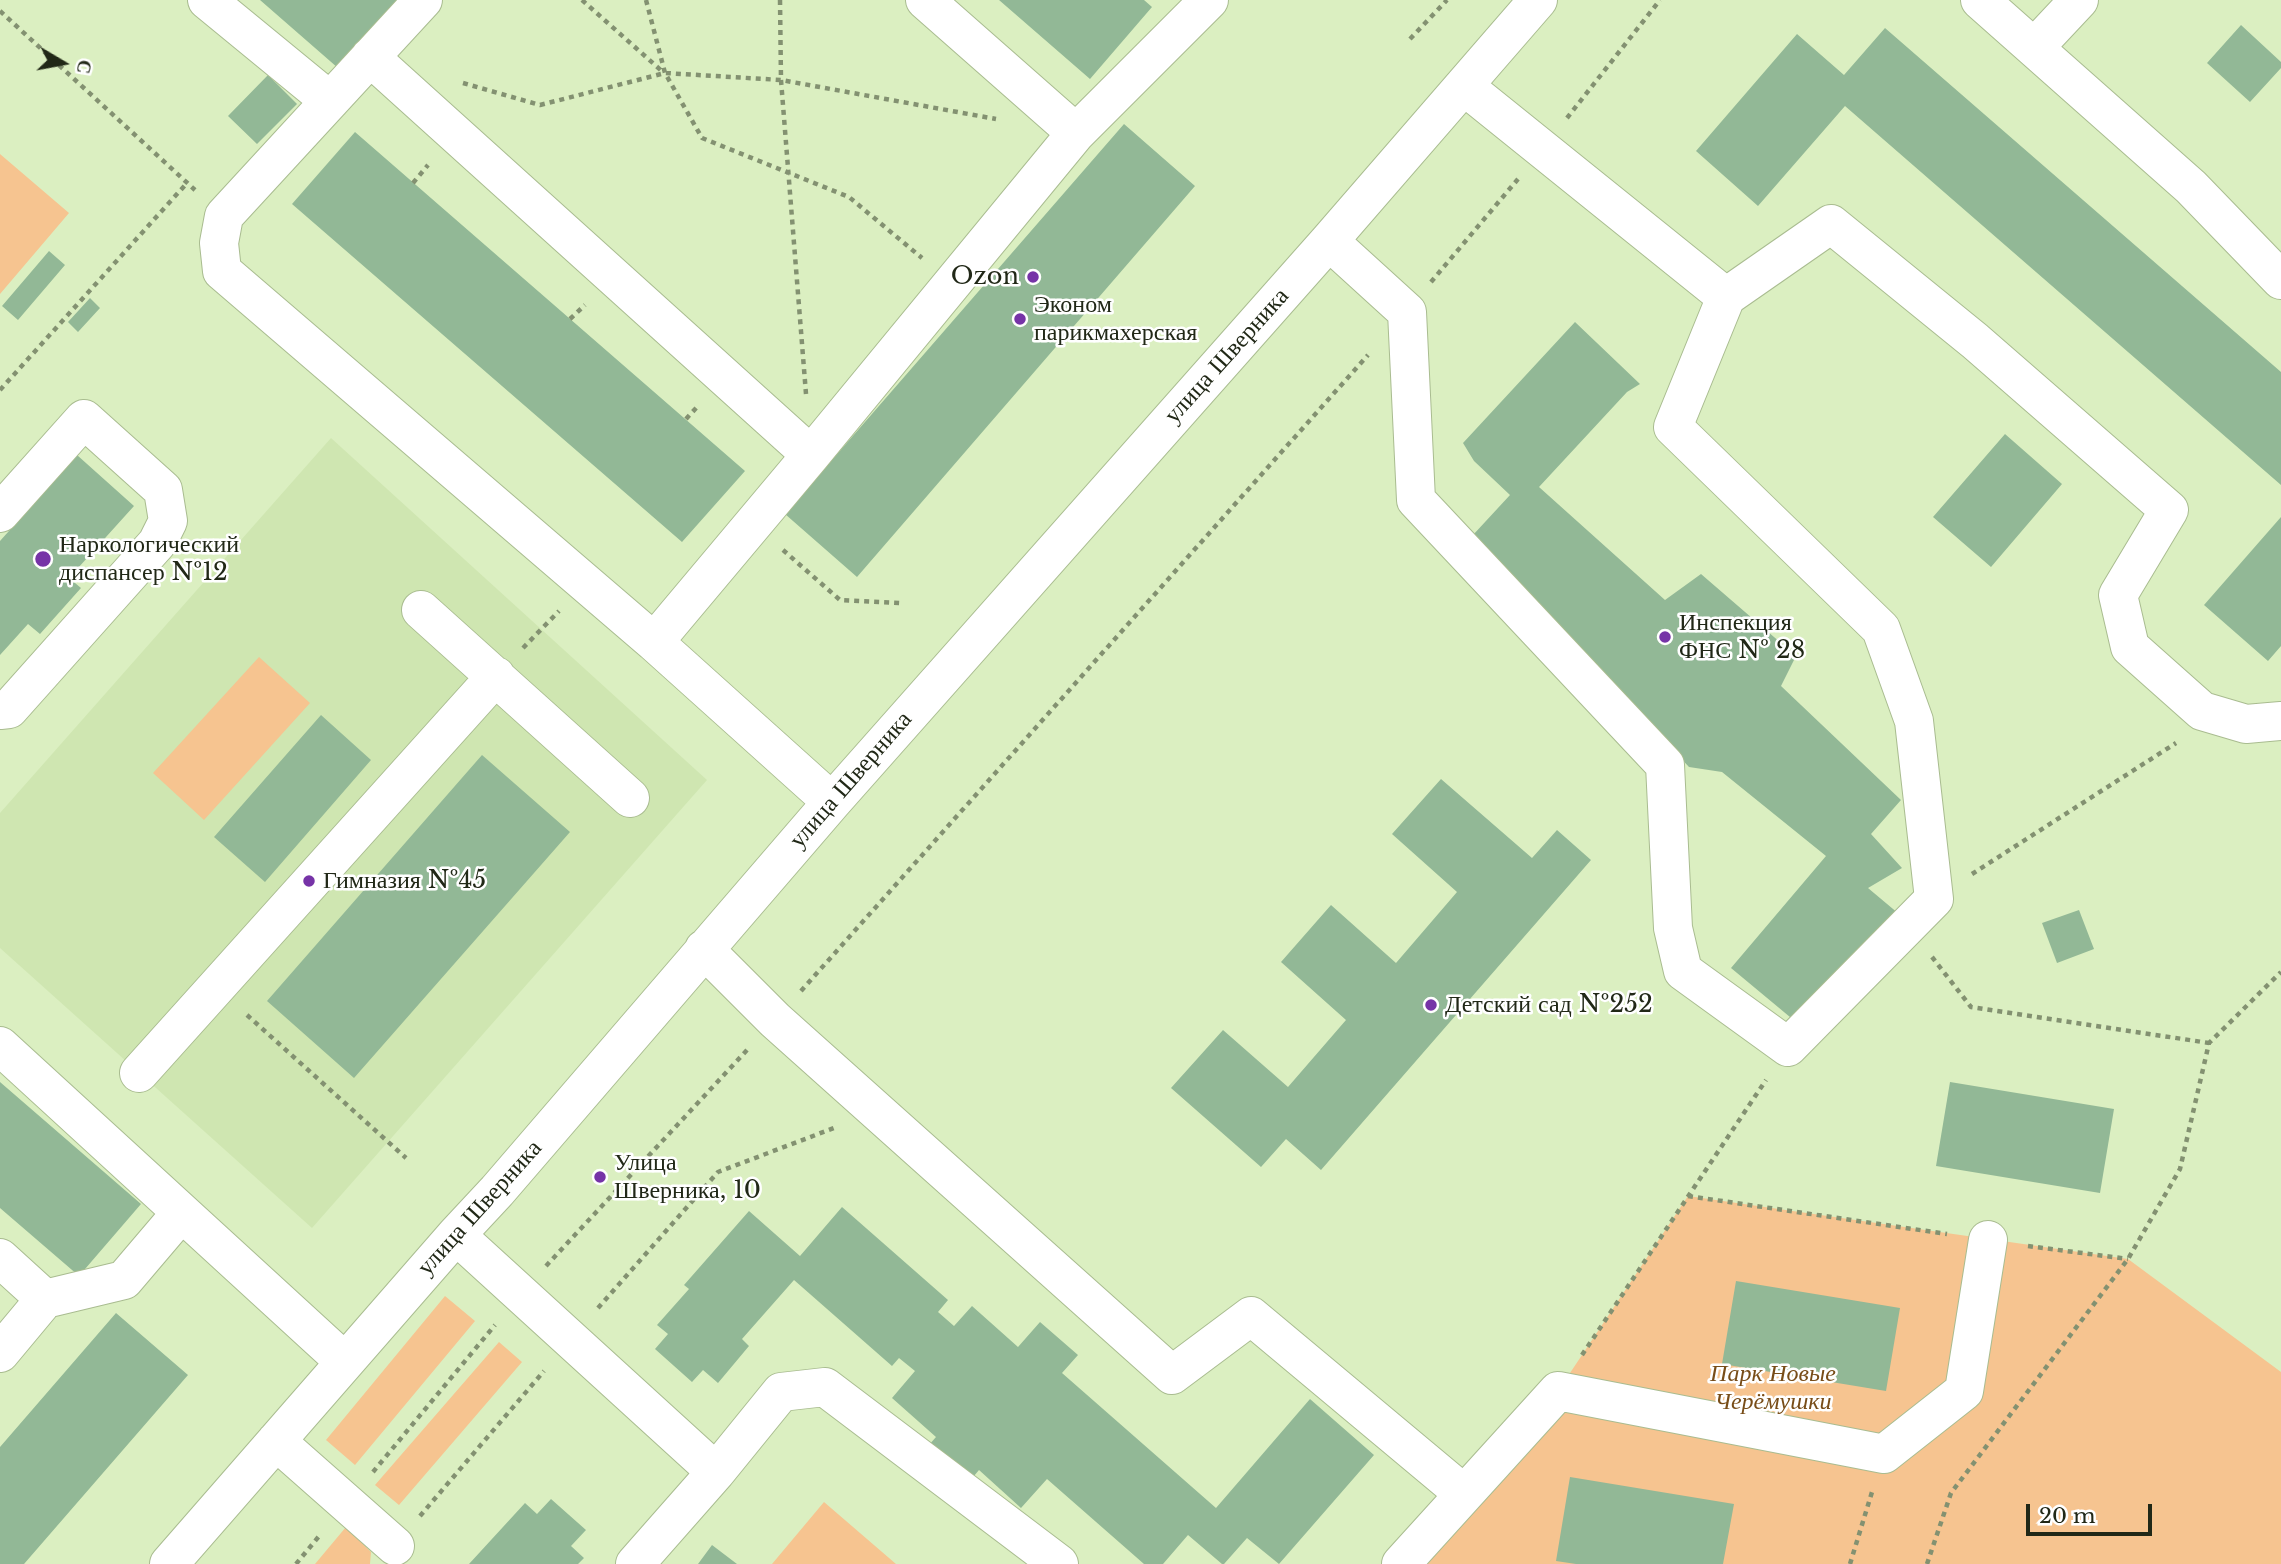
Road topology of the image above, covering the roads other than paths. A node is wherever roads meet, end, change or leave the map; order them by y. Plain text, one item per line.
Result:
1 (207, 0) edge
2 (423, 0) edge
3 (925, 0) edge
4 (1209, 0) edge
5 (1980, 0) edge
6 (2079, 0) edge
7 (1520, 7) edge
8 (2034, 48) junction
9 (370, 57) junction
10 (1464, 86) junction
11 (330, 101) junction
12 (1076, 133) junction
13 (1328, 241) junction
14 (2281, 280) edge
15 (1726, 297) junction
16 (811, 456) junction
17 (0, 513) edge
18 (421, 610) dead end
19 (654, 642) junction
20 (496, 676) junction
21 (0, 710) edge
22 (2281, 721) edge
23 (630, 798) dead end
24 (832, 802) junction
25 (704, 949) junction
26 (0, 1046) edge
27 (139, 1073) dead end
28 (181, 1213) junction
29 (456, 1235) junction
30 (1988, 1240) road end
31 (0, 1258) edge
32 (46, 1299) junction
33 (0, 1353) edge
34 (345, 1362) junction
35 (276, 1441) junction
36 (716, 1472) junction
37 (1464, 1494) junction
38 (395, 1546) road end
39 (1035, 1557) edge
40 (169, 1564) edge
41 (635, 1564) edge
42 (1401, 1564) edge

1 - 11 street
2 - 9 street
3 - 12 street
4 - 12 street
5 - 8 street
6 - 8 street
7 - 10 street, улица Шверника
8 - 14 street
9 - 11 street
9 - 16 street
10 - 13 street, улица Шверника
10 - 15 street
11 - 19 street
12 - 16 street
13 - 15 street
13 - 24 street, улица Шверника
15 - 22 street
16 - 19 street
17 - 21 street
18 - 20 street
19 - 24 street
20 - 23 street
20 - 27 street
24 - 25 street, улица Шверника
25 - 29 street, улица Шверника
25 - 37 street
26 - 28 street
28 - 32 street
28 - 34 street
29 - 34 street, улица Шверника
29 - 36 street
30 - 37 street
31 - 32 street
32 - 33 street
34 - 35 street, улица Шверника
35 - 38 street
35 - 40 street, улица Шверника
36 - 39 street
36 - 41 street
37 - 42 street

